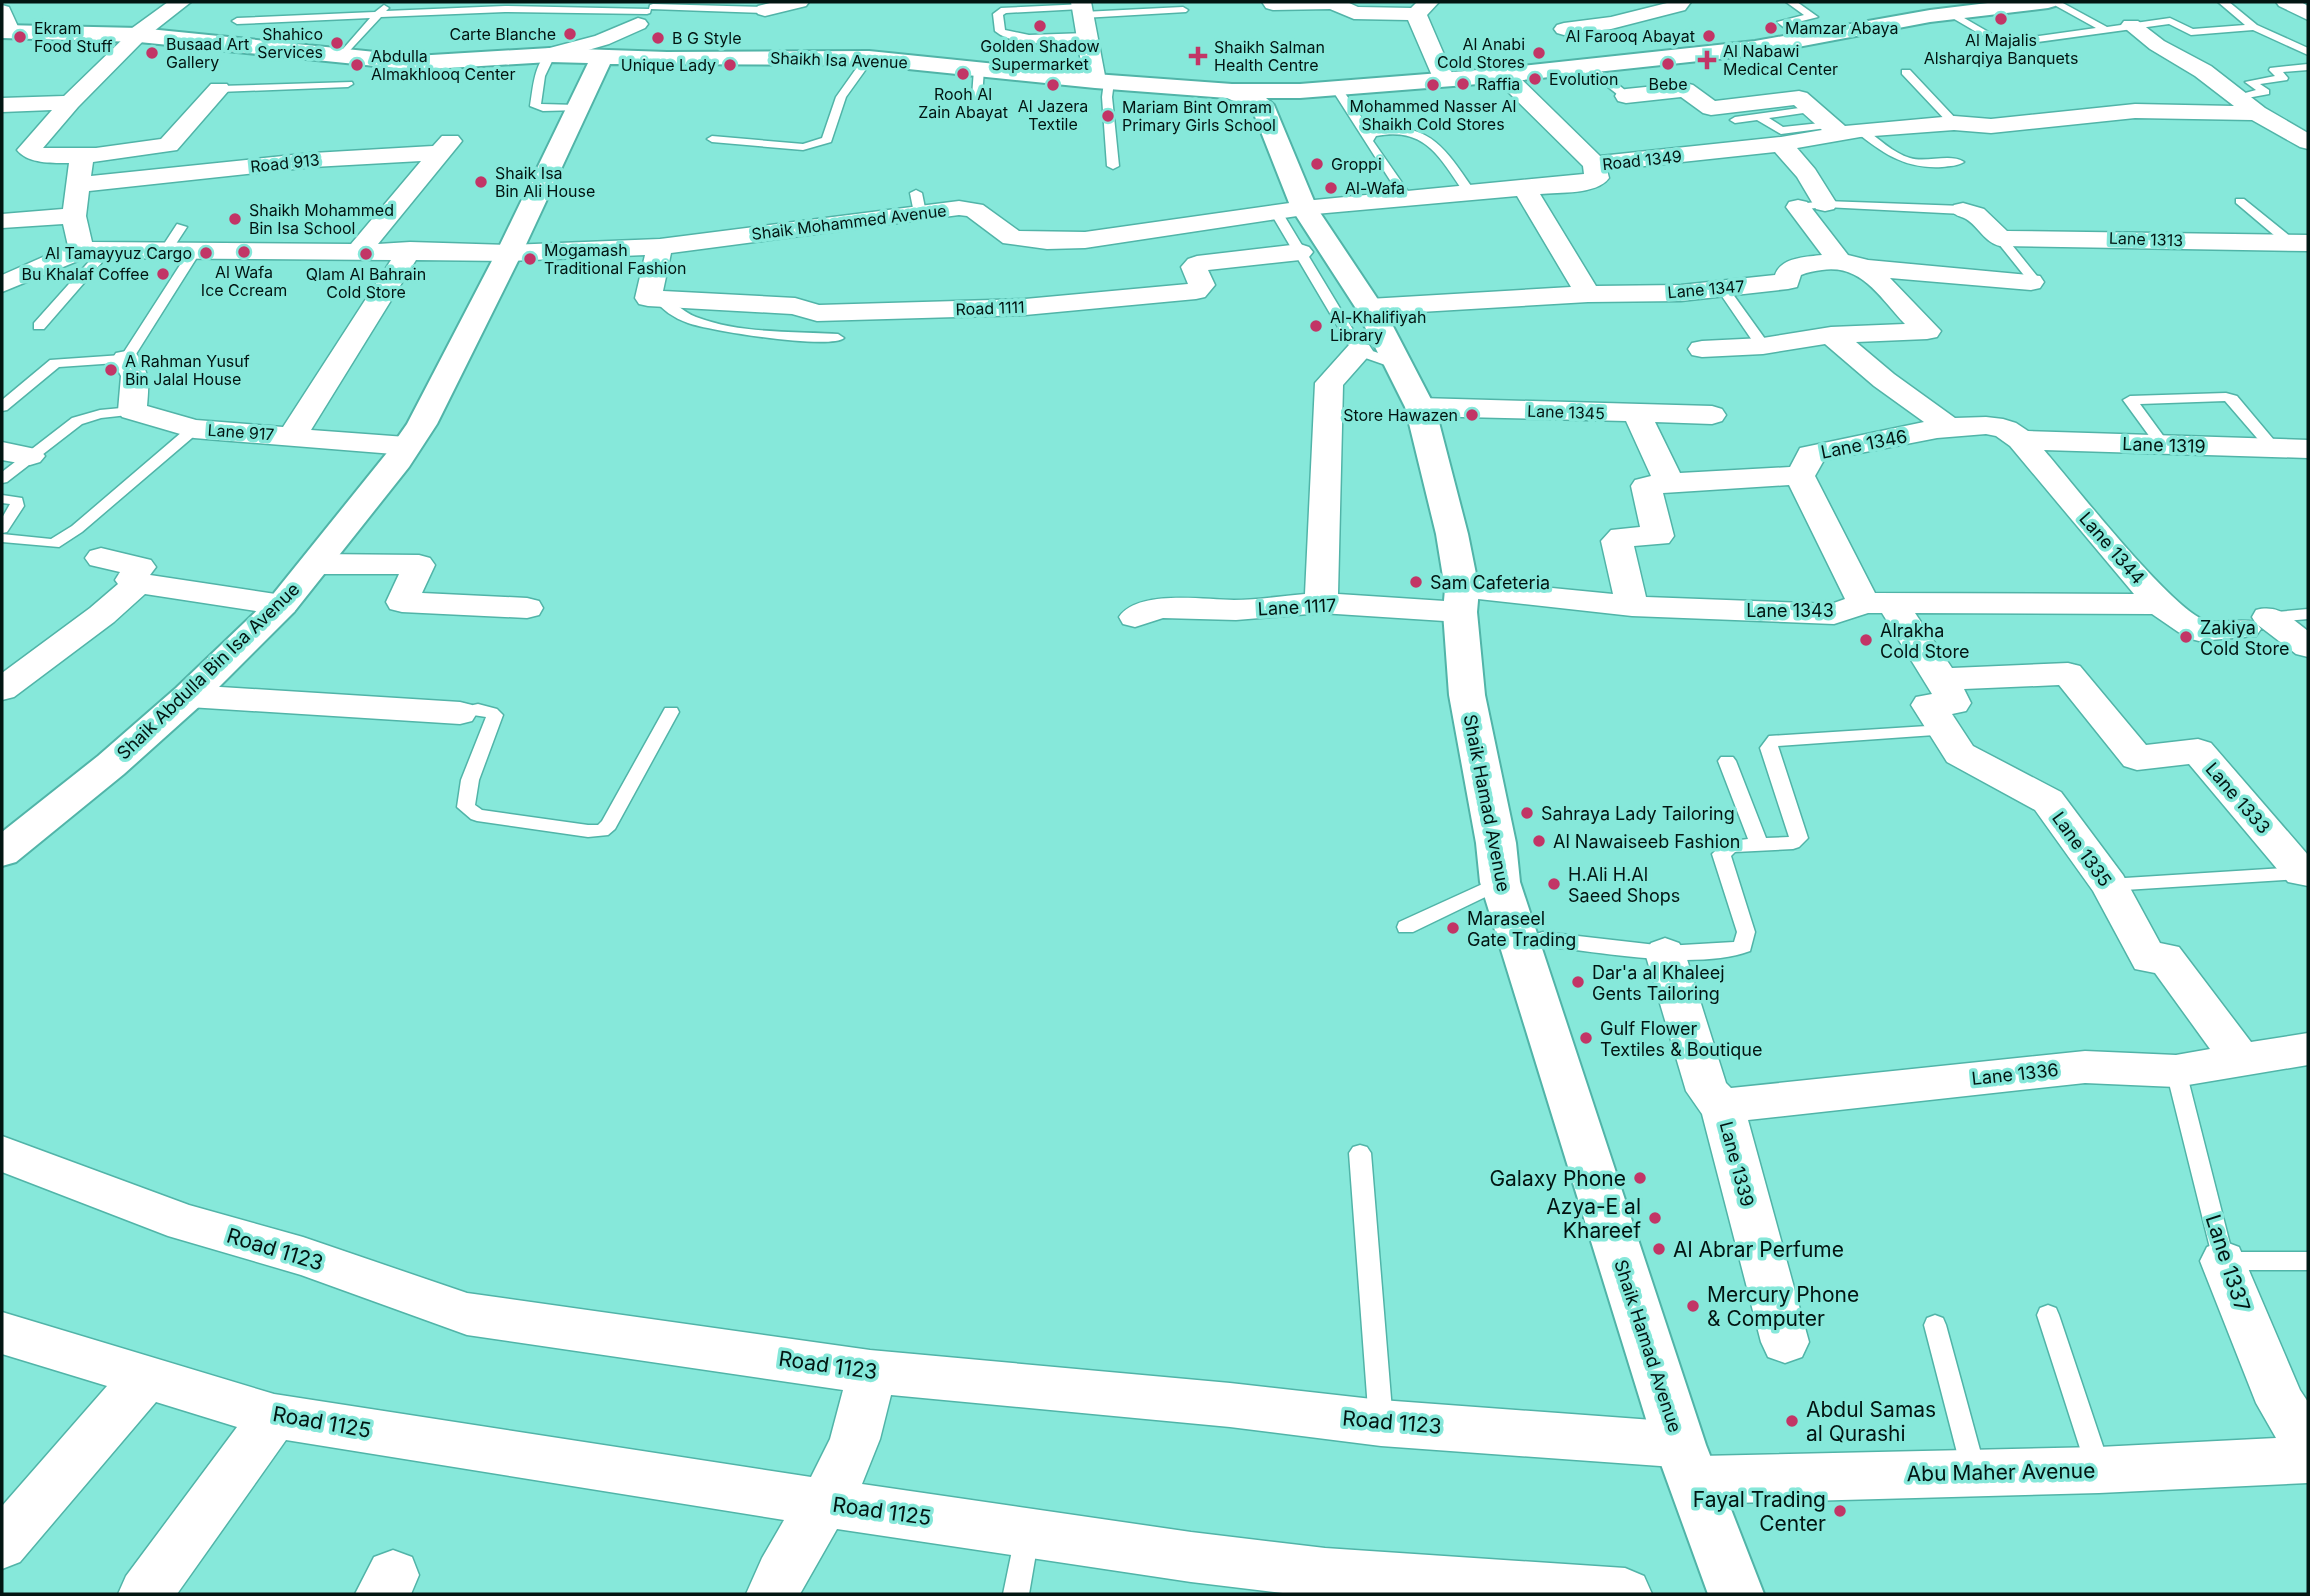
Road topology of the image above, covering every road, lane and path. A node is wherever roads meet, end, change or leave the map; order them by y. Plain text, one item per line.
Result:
1 (181, 2) edge
2 (386, 2) edge
3 (799, 2) edge
4 (1272, 2) edge
5 (1681, 2) edge
6 (1791, 2) edge
7 (2048, 2) edge
8 (2054, 2) edge
9 (2223, 2) edge
10 (2286, 2) edge
11 (1422, 8) edge
12 (765, 10) joint
13 (1182, 10) dead end
14 (649, 11) edge
15 (383, 13) junction
16 (1949, 13) junction
17 (2308, 13) edge
18 (1083, 15) edge
19 (237, 21) dead end
20 (5, 24) edge
21 (2131, 25) junction
22 (2254, 27) junction
23 (2103, 28) junction
24 (137, 35) junction
25 (1805, 39) junction
26 (2308, 52) edge
27 (550, 55) junction
28 (341, 57) junction
29 (602, 57) junction
30 (869, 58) junction
31 (1588, 60) junction
32 (2308, 66) edge
33 (979, 69) junction
34 (1906, 72) dead end
35 (1504, 75) junction
36 (1444, 80) junction
37 (1102, 82) junction
38 (348, 85) dead end
39 (1336, 88) junction
40 (219, 89) joint
41 (1300, 92) junction
42 (1626, 96) joint
43 (977, 97) dead end
44 (2236, 97) junction
45 (1247, 98) junction
46 (70, 102) junction
47 (2, 105) edge
48 (577, 108) junction
49 (1813, 109) junction
50 (2297, 113) dead end
51 (2261, 115) junction
52 (1759, 117) junction
53 (1735, 120) dead end
54 (1954, 122) junction
55 (1844, 130) junction
56 (1369, 135) junction
57 (712, 139) dead end
58 (2308, 142) edge
59 (1781, 144) junction
60 (144, 149) junction
61 (82, 155) junction
62 (1958, 162) dead end
63 (1594, 164) junction
64 (1113, 166) dead end
65 (131, 180) junction
66 (78, 185) junction
67 (1525, 189) junction
68 (1470, 193) junction
69 (1406, 197) junction
70 (2240, 201) dead end
71 (1825, 204) junction
72 (1798, 207) joint
73 (1290, 210) junction
74 (1963, 210) joint
75 (74, 216) junction
76 (2, 221) edge
77 (181, 227) dead end
78 (2000, 238) junction
79 (2300, 243) edge
80 (660, 247) junction
81 (93, 250) junction
82 (166, 250) junction
83 (410, 250) junction
84 (195, 251) junction
85 (359, 251) junction
86 (1300, 252) junction
87 (509, 253) junction
88 (1839, 260) junction
89 (1866, 268) junction
90 (2031, 282) joint
91 (7, 286) edge
92 (1723, 289) junction
93 (1588, 294) junction
94 (654, 298) junction
95 (1369, 307) junction
96 (39, 326) dead end
97 (1831, 335) junction
98 (838, 338) dead end
99 (1763, 346) junction
100 (1702, 349) dead end
101 (1359, 351) junction
102 (126, 359) junction
103 (1399, 365) junction
104 (2, 407) edge
105 (1420, 407) junction
106 (132, 411) junction
107 (1637, 414) junction
108 (1712, 415) dead end
109 (1950, 427) junction
110 (194, 429) junction
111 (2010, 434) junction
112 (292, 436) junction
113 (2163, 445) junction
114 (406, 446) junction
115 (2274, 449) junction
116 (2308, 449) edge
117 (16, 453) edge
118 (1800, 475) junction
119 (2, 479) edge
120 (1669, 483) junction
121 (2, 499) edge
122 (2, 528) edge
123 (2, 538) edge
124 (101, 558) dead end
125 (316, 564) junction
126 (138, 583) junction
127 (1461, 601) junction
128 (1321, 603) junction
129 (1878, 604) junction
130 (2160, 604) junction
131 (282, 605) junction
132 (1632, 606) junction
133 (527, 608) dead end
134 (2308, 614) edge
135 (1135, 617) dead end
136 (2256, 623) junction
137 (2308, 647) edge
138 (1942, 679) junction
139 (2, 689) edge
140 (189, 696) junction
141 (671, 712) dead end
142 (460, 713) joint
143 (1942, 730) junction
144 (1727, 761) dead end
145 (1759, 844) junction
146 (2, 852) edge
147 (2305, 873) edge
148 (1500, 882) junction
149 (2109, 885) junction
150 (1406, 927) dead end
151 (1543, 939) dead end
152 (1665, 953) junction
153 (2308, 1049) edge
154 (2242, 1062) junction
155 (2176, 1071) junction
156 (1722, 1106) junction
157 (1360, 1153) dead end
158 (2, 1154) edge
159 (2223, 1261) junction
160 (2308, 1261) edge
161 (2048, 1315) dead end
162 (1935, 1325) dead end
163 (2, 1333) edge
164 (1785, 1342) dead end
165 (870, 1372) junction
166 (147, 1376) junction
167 (274, 1416) junction
168 (1381, 1423) junction
169 (2308, 1444) edge
170 (2308, 1460) edge
171 (1687, 1462) junction
172 (2099, 1470) junction
173 (1974, 1472) junction
174 (825, 1503) junction
175 (1028, 1531) junction
176 (2, 1544) edge
177 (145, 1594) edge
178 (773, 1594) edge
179 (1016, 1594) edge
180 (1625, 1594) edge
181 (1736, 1594) edge

1 - 24 street
2 - 15 lane
3 - 12 street
4 - 11 street
5 - 31 street
6 - 25 lane
7 - 16 street, Shaikh Isa Avenue
8 - 23 lane
9 - 22 lane
10 - 17 street
11 - 36 street
12 - 14 lane
13 - 18 lane
14 - 15 lane
14 - 27 street
14 - 29 street
15 - 19 lane
15 - 28 lane
16 - 23 lane
16 - 25 street, Shaikh Isa Avenue
18 - 18 lane
18 - 37 street
20 - 24 street, Shaikh Isa Avenue
21 - 22 lane
21 - 23 lane
21 - 44 street
22 - 26 lane
24 - 28 street, Shaikh Isa Avenue
24 - 46 street
25 - 31 street, Shaikh Isa Avenue
27 - 28 street, Shaikh Isa Avenue
27 - 29 street, Shaikh Isa Avenue
27 - 48 lane
29 - 30 street, Shaikh Isa Avenue
29 - 48 street, Shaik Abdulla Bin Isa Avenue
30 - 33 street, Shaikh Isa Avenue
30 - 57 lane
31 - 35 street, Shaikh Isa Avenue
31 - 42 lane
32 - 44 lane
33 - 37 street, Shaikh Isa Avenue
33 - 43 lane
34 - 54 lane
35 - 36 street, Shaikh Isa Avenue
35 - 63 street
36 - 39 street, Shaikh Isa Avenue
37 - 45 street, Shaikh Isa Avenue
37 - 64 lane
38 - 40 lane
39 - 41 street, Shaikh Isa Avenue
39 - 56 lane
40 - 60 street
41 - 45 street
41 - 45 street, Shaikh Isa Avenue
42 - 49 street
44 - 51 street
45 - 73 street, Shaik Hamad Avenue
46 - 47 street
46 - 61 street
48 - 87 street, Shaik Abdulla Bin Isa Avenue
49 - 52 lane
49 - 55 street
50 - 51 street, Road 1349
51 - 54 street, Road 1349
51 - 58 street
52 - 53 lane
52 - 55 lane
54 - 55 street, Road 1349
55 - 59 street, Road 1349
55 - 62 lane
56 - 68 lane
56 - 69 lane
59 - 63 street, Road 1349
59 - 71 street
60 - 61 street
60 - 65 street
61 - 66 street
63 - 67 street, Road 1349
65 - 66 street, Road 913
65 - 85 street, Road 913
66 - 75 street
67 - 68 street, Road 1349
67 - 93 street
68 - 69 street, Road 1349
69 - 73 street, Road 1349
70 - 79 lane, Lane 1313
71 - 72 lane
71 - 74 lane
72 - 88 street
73 - 80 street, Shaik Mohammed Avenue
73 - 86 lane
73 - 95 street, Shaik Hamad Avenue
74 - 78 street
75 - 76 street
75 - 81 street
77 - 82 lane
78 - 79 street, Lane 1313
78 - 90 lane
80 - 87 street, Shaik Mohammed Avenue
80 - 94 street
81 - 82 street, Shaik Mohammed Avenue
81 - 91 street
81 - 96 lane
82 - 84 street, Shaik Mohammed Avenue
83 - 85 street, Shaik Mohammed Avenue
83 - 87 street, Shaik Mohammed Avenue
83 - 112 street
84 - 85 street, Shaik Mohammed Avenue
84 - 102 lane
86 - 94 street, Road 1111
86 - 101 lane
87 - 114 street, Shaik Abdulla Bin Isa Avenue
88 - 89 street, Lane 1347
88 - 92 street, Lane 1347
89 - 90 street, Lane 1347
89 - 97 street
92 - 93 street, Lane 1347
92 - 99 lane
93 - 95 street, Lane 1347
94 - 98 lane
95 - 103 street, Shaik Hamad Avenue
97 - 99 street
97 - 109 street
99 - 100 street
101 - 103 lane
101 - 128 street
102 - 104 lane
102 - 106 street
103 - 105 street, Shaik Hamad Avenue
105 - 107 street, Lane 1345
105 - 127 street, Shaik Hamad Avenue
106 - 110 street, Lane 917
106 - 117 lane
107 - 108 street, Lane 1345
107 - 120 street
109 - 111 street, Lane 1346
109 - 118 street, Lane 1346
110 - 112 street, Lane 917
110 - 123 lane
111 - 113 street, Lane 1319
111 - 130 street, Lane 1344
112 - 114 street, Lane 917
113 - 115 street, Lane 1319
113 - 115 lane
114 - 125 street, Shaik Abdulla Bin Isa Avenue
115 - 116 street, Lane 1319
117 - 119 lane
118 - 120 street
118 - 129 street
120 - 132 street
121 - 122 lane
124 - 126 street
125 - 131 street, Shaik Abdulla Bin Isa Avenue
125 - 133 street
126 - 131 street
126 - 139 street
127 - 128 street, Lane 1117
127 - 132 street, Lane 1343
127 - 148 street, Shaik Hamad Avenue
128 - 135 street, Lane 1117
129 - 130 street, Lane 1343
129 - 132 street, Lane 1343
129 - 138 street, Lane 1335
130 - 136 street, Lane 1344
131 - 140 street, Shaik Abdulla Bin Isa Avenue
134 - 136 lane
136 - 137 street
138 - 143 street, Lane 1335
138 - 147 street, Lane 1333
140 - 142 street
140 - 146 street, Shaik Abdulla Bin Isa Avenue
141 - 142 lane
143 - 145 lane
143 - 149 street, Lane 1335
144 - 145 lane
145 - 152 lane
147 - 149 lane
148 - 150 lane
148 - 171 street, Shaik Hamad Avenue
149 - 154 street, Lane 1335
151 - 152 lane
152 - 156 street, Lane 1339
153 - 154 street, Lane 1336
154 - 155 street, Lane 1336
155 - 156 street, Lane 1336
155 - 159 lane, Lane 1337
156 - 164 street, Lane 1339
157 - 168 lane
158 - 165 street, Road 1123
159 - 160 lane
159 - 169 street, Lane 1337
161 - 172 lane
162 - 173 lane
163 - 166 street, Road 1125
165 - 168 street, Road 1123
165 - 174 street
166 - 167 street, Road 1125
166 - 176 street
167 - 174 street, Road 1125
167 - 177 street
168 - 171 street, Road 1123
170 - 172 street, Abu Maher Avenue
171 - 173 street, Abu Maher Avenue
171 - 181 street, Shaik Hamad Avenue
172 - 173 street, Abu Maher Avenue
174 - 175 street, Road 1125
174 - 178 street
175 - 179 lane
175 - 180 street, Road 1125

